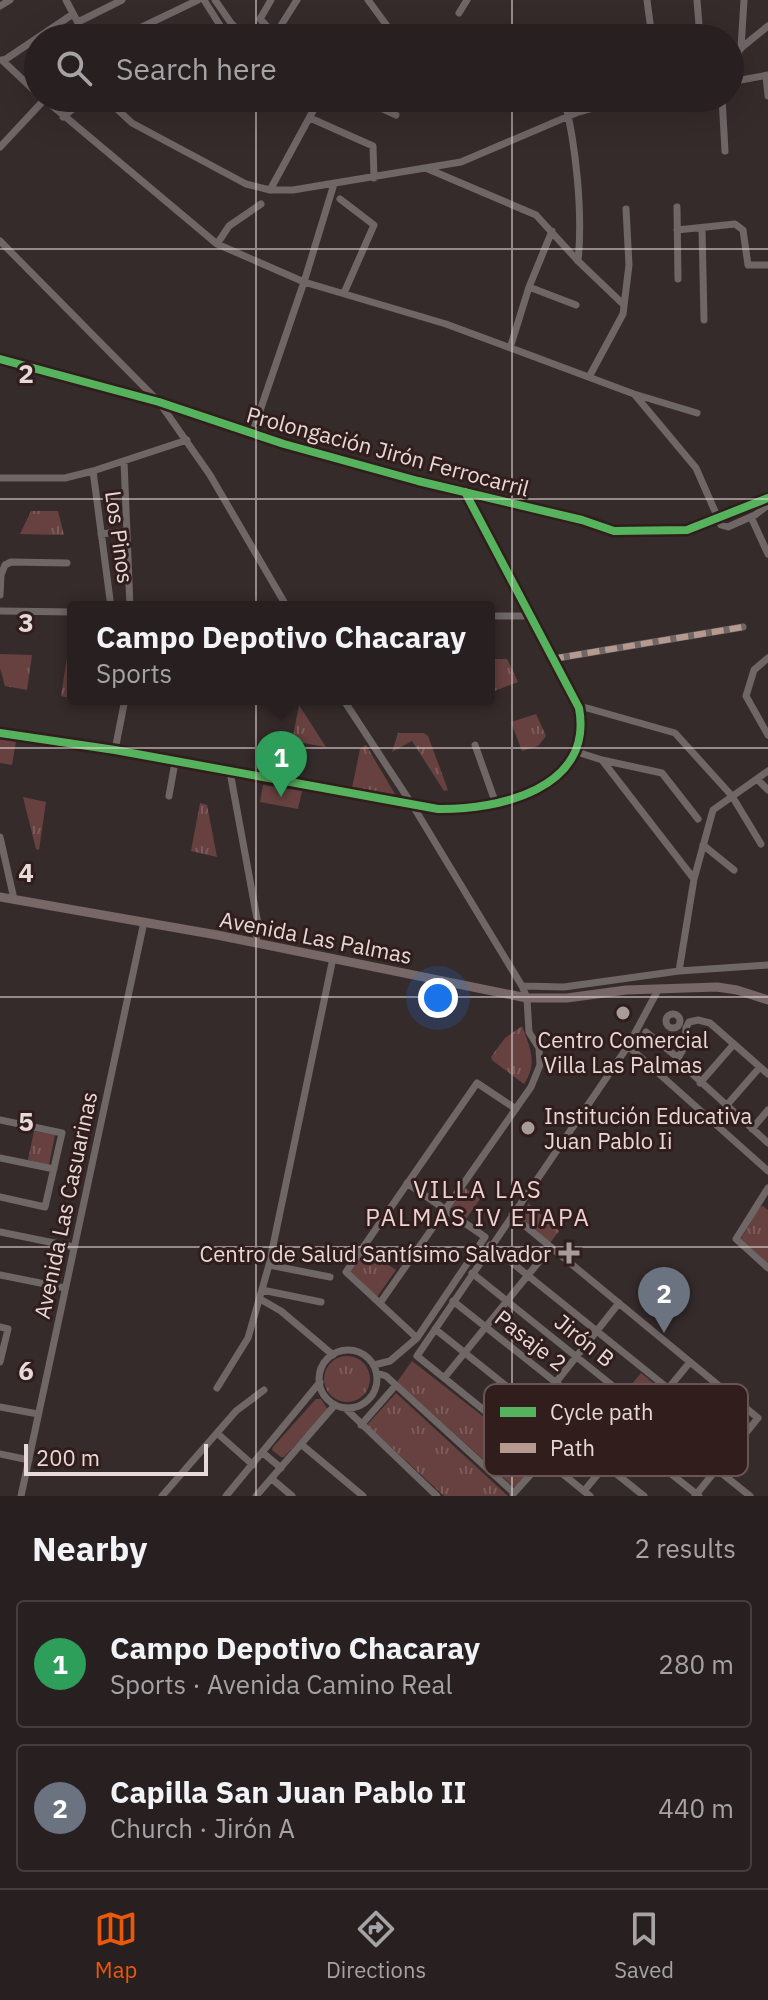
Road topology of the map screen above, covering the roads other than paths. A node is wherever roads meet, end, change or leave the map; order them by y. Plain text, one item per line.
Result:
1 (10, 0) edge
2 (66, 0) edge
3 (122, 0) edge
4 (201, 0) edge
5 (215, 0) edge
6 (271, 0) edge
7 (297, 0) edge
8 (368, 0) edge
9 (467, 0) edge
10 (647, 0) edge
11 (697, 0) edge
12 (744, 0) edge
13 (0, 6) edge
14 (459, 13) dead end
15 (73, 14) junction
16 (78, 22) joint
17 (58, 24) edge
18 (149, 24) edge
19 (219, 24) edge
20 (232, 24) edge
21 (264, 24) edge
22 (282, 24) edge
23 (386, 24) edge
24 (650, 24) edge
25 (699, 24) edge
26 (742, 24) edge
27 (768, 26) edge
28 (24, 46) edge
29 (744, 46) edge
30 (2, 60) edge
31 (767, 75) edge
32 (744, 79) edge
33 (24, 80) edge
34 (768, 96) edge
35 (26, 112) edge
36 (58, 112) edge
37 (69, 112) edge
38 (120, 112) edge
39 (313, 112) edge
40 (389, 112) edge
41 (568, 112) edge
42 (582, 112) edge
43 (723, 112) edge
44 (396, 115) dead end
45 (569, 116) junction
46 (63, 117) junction
47 (310, 118) junction
48 (0, 147) edge
49 (725, 151) dead end
50 (428, 169) junction
51 (374, 178) junction
52 (334, 184) junction
53 (270, 190) junction
54 (340, 199) dead end
55 (261, 204) dead end
56 (677, 207) dead end
57 (626, 209) dead end
58 (702, 228) junction
59 (677, 230) junction
60 (552, 231) junction
61 (0, 241) edge
62 (217, 244) junction
63 (578, 261) junction
64 (768, 265) edge
65 (678, 279) dead end
66 (304, 282) junction
67 (529, 287) junction
68 (344, 293) junction
69 (576, 305) dead end
70 (624, 305) junction
71 (704, 320) dead end
72 (510, 348) junction
73 (0, 359) edge
74 (589, 377) junction
75 (634, 394) junction
76 (159, 402) junction
77 (184, 411) junction
78 (697, 413) dead end
79 (174, 422) junction
80 (252, 434) junction
81 (187, 440) junction
82 (124, 461) junction
83 (93, 471) junction
84 (0, 478) edge
85 (465, 492) junction
86 (768, 498) edge
87 (768, 505) edge
88 (751, 517) junction
89 (718, 518) junction
90 (127, 531) junction
91 (101, 534) junction
92 (768, 554) edge
93 (67, 563) dead end
94 (0, 595) edge
95 (110, 601) edge
96 (130, 601) edge
97 (283, 601) edge
98 (0, 611) edge
99 (67, 612) edge
100 (495, 616) edge
101 (530, 616) junction
102 (743, 627) dead end
103 (552, 659) junction
104 (767, 660) edge
105 (124, 705) edge
106 (347, 705) edge
107 (579, 708) junction
108 (768, 711) edge
109 (759, 718) junction
110 (0, 733) edge
111 (768, 735) edge
112 (475, 745) dead end
113 (115, 750) junction
114 (574, 751) junction
115 (602, 760) junction
116 (175, 762) junction
117 (768, 771) edge
118 (230, 772) junction
119 (757, 779) junction
120 (768, 790) edge
121 (169, 796) dead end
122 (732, 796) junction
123 (496, 804) junction
124 (413, 806) junction
125 (698, 819) dead end
126 (0, 837) edge
127 (761, 844) dead end
128 (703, 845) junction
129 (734, 870) dead end
130 (694, 879) junction
131 (0, 897) edge
132 (14, 899) junction
133 (144, 922) junction
134 (256, 942) junction
135 (333, 958) junction
136 (768, 965) edge
137 (679, 971) junction
138 (634, 978) junction
139 (522, 986) junction
140 (637, 990) junction
141 (658, 990) junction
142 (527, 998) junction
143 (768, 1000) edge
144 (650, 1008) junction
145 (683, 1025) junction
146 (646, 1032) dead end
147 (734, 1044) junction
148 (628, 1046) junction
149 (677, 1057) junction
150 (760, 1067) junction
151 (768, 1074) edge
152 (700, 1083) junction
153 (726, 1106) junction
154 (516, 1109) junction
155 (768, 1110) edge
156 (0, 1120) edge
157 (752, 1129) junction
158 (768, 1143) edge
159 (0, 1158) edge
160 (54, 1169) junction
161 (768, 1171) edge
162 (407, 1183) junction
163 (768, 1188) edge
164 (0, 1197) edge
165 (765, 1202) edge
166 (447, 1209) junction
167 (512, 1215) junction
168 (0, 1232) edge
169 (490, 1245) junction
170 (74, 1247) junction
171 (551, 1247) junction
172 (269, 1265) junction
173 (768, 1268) edge
174 (472, 1273) junction
175 (0, 1275) edge
176 (528, 1275) junction
177 (330, 1277) dead end
178 (65, 1288) junction
179 (262, 1290) junction
180 (260, 1299) junction
181 (453, 1301) junction
182 (507, 1301) junction
183 (321, 1302) dead end
184 (380, 1303) junction
185 (619, 1303) junction
186 (486, 1327) junction
187 (4, 1328) edge
188 (435, 1329) junction
189 (597, 1331) junction
190 (417, 1338) junction
191 (465, 1352) junction
192 (333, 1355) junction
193 (577, 1357) junction
194 (390, 1361) junction
195 (0, 1362) edge
196 (690, 1362) junction
197 (375, 1369) junction
198 (386, 1376) junction
199 (444, 1378) junction
200 (320, 1382) junction
201 (556, 1383) joint
202 (504, 1384) edge
203 (610, 1384) edge
204 (663, 1384) edge
205 (671, 1384) edge
206 (717, 1384) edge
207 (396, 1385) junction
208 (217, 1388) dead end
209 (264, 1390) dead end
210 (334, 1406) junction
211 (0, 1407) edge
212 (345, 1408) junction
213 (748, 1410) edge
214 (484, 1411) edge
215 (38, 1414) junction
216 (361, 1425) junction
217 (748, 1430) edge
218 (217, 1433) junction
219 (302, 1445) junction
220 (263, 1453) junction
221 (0, 1454) edge
222 (29, 1460) junction
223 (253, 1465) junction
224 (484, 1467) edge
225 (281, 1468) junction
226 (494, 1476) edge
227 (529, 1476) edge
228 (565, 1476) edge
229 (598, 1476) edge
230 (619, 1476) edge
231 (673, 1476) edge
232 (712, 1476) edge
233 (726, 1476) edge
234 (272, 1479) junction
235 (513, 1494) edge
236 (587, 1494) edge
237 (697, 1495) edge
238 (21, 1496) edge
239 (162, 1496) edge
240 (226, 1496) edge
241 (256, 1496) edge
242 (292, 1496) edge
243 (363, 1496) edge
244 (437, 1496) edge
245 (644, 1496) edge
246 (750, 1496) edge

1 - 13 street
2 - 15 street
3 - 16 street
4 - 18 street
4 - 19 street
5 - 20 street
6 - 21 street
7 - 22 street
8 - 23 street
9 - 14 street
10 - 24 street
11 - 25 street
12 - 26 street
15 - 16 street
15 - 17 street
27 - 29 street
28 - 30 street
30 - 33 street
31 - 32 street
31 - 34 street
35 - 48 street
36 - 46 street
37 - 46 street
38 - 53 street
39 - 47 street
40 - 44 street
41 - 45 street
42 - 45 street
43 - 49 street
45 - 50 street
45 - 63 street
46 - 62 street
47 - 51 street
47 - 53 street
50 - 51 street
50 - 60 street
51 - 52 street
52 - 53 street
52 - 66 street
54 - 68 street
55 - 62 street
56 - 59 street
57 - 70 street
58 - 59 street
58 - 64 street
58 - 71 street
59 - 65 street
60 - 63 street
60 - 67 street
61 - 76 street
62 - 66 street
63 - 70 street
66 - 68 street
66 - 80 street
67 - 69 street
67 - 72 street
68 - 72 street
70 - 74 street
72 - 74 street
73 - 76 street, Prolongación Jirón Ferrocarril
74 - 75 street
75 - 78 street
75 - 89 street
76 - 77 street, Prolongación Jirón Ferrocarril
76 - 79 street
77 - 79 street
77 - 80 street, Prolongación Jirón Ferrocarril
79 - 81 street
80 - 85 street, Prolongación Jirón Ferrocarril
81 - 82 street
81 - 97 street
82 - 83 street
82 - 90 street
83 - 84 street
83 - 91 street, Los Pinos
85 - 89 street, Prolongación Jirón Ferrocarril
85 - 101 street
86 - 89 street, Prolongación Jirón Ferrocarril
87 - 88 street
88 - 89 street
88 - 92 street
90 - 91 street
90 - 96 street
91 - 95 street, Los Pinos
93 - 94 street
98 - 99 street
100 - 101 street
101 - 103 street
102 - 103 street
103 - 107 street
104 - 109 street
105 - 113 street
106 - 124 street
107 - 114 street
107 - 122 street
108 - 109 street
109 - 111 street
110 - 113 street
112 - 123 street
113 - 116 street
114 - 115 street
114 - 123 street
115 - 125 street
115 - 130 street
116 - 118 street
116 - 121 street
117 - 119 street
118 - 124 street
118 - 134 street
119 - 120 street
119 - 122 street
122 - 127 street
122 - 128 street
123 - 124 street
124 - 139 street
126 - 132 street
128 - 129 street
128 - 130 street
130 - 137 street
131 - 132 main road, Avenida Las Palmas
132 - 133 main road, Avenida Las Palmas
133 - 134 main road, Avenida Las Palmas
133 - 170 street, Avenida Las Casuarinas
134 - 135 main road, Avenida Las Palmas
135 - 142 main road, Avenida Las Palmas
135 - 172 street
136 - 137 street
137 - 138 street
138 - 139 street
138 - 140 street
139 - 142 street
140 - 141 main road, Avenida Las Palmas
140 - 142 main road, Avenida Las Palmas
141 - 143 main road, Avenida Las Palmas
141 - 144 street
142 - 154 street
144 - 145 street
144 - 148 street
145 - 147 street
145 - 149 street
146 - 149 street
147 - 150 street
147 - 152 street
148 - 161 street
148 - 167 street
149 - 152 street
150 - 151 street
150 - 153 street
152 - 153 street
153 - 157 street
154 - 162 street
154 - 166 street
155 - 157 street
156 - 160 street
157 - 158 street
159 - 160 street
160 - 164 street
162 - 166 street
162 - 184 street
163 - 165 street
165 - 173 street
166 - 184 street
166 - 190 street
167 - 169 street
167 - 171 street
168 - 170 street
169 - 174 street
169 - 176 street
170 - 178 street, Avenida Las Casuarinas
171 - 176 street
171 - 185 street
172 - 177 street
172 - 179 street
174 - 181 street
174 - 182 street, Jirón B
175 - 178 street
176 - 182 street
176 - 189 street
178 - 215 street, Avenida Las Casuarinas
179 - 180 street
179 - 183 street
180 - 192 street
180 - 208 street
181 - 186 street, Pasaje 2
181 - 188 street
182 - 186 street
182 - 193 street, Jirón B
184 - 190 street
185 - 189 street
185 - 196 street
186 - 191 street
186 - 201 street, Pasaje 2
187 - 195 street
188 - 191 street
188 - 199 street
189 - 193 street
189 - 204 street
190 - 194 street
191 - 199 street
191 - 202 street
192 - 197 street
192 - 200 street
193 - 201 street
193 - 203 street, Jirón B
194 - 197 street
194 - 198 street
196 - 205 street
196 - 206 street
197 - 198 street
197 - 212 street
198 - 207 street
199 - 214 street
200 - 210 street
200 - 220 street
207 - 216 street
207 - 224 street
209 - 218 street
210 - 212 street
210 - 219 street
211 - 215 street
212 - 216 street
213 - 217 street
215 - 222 street, Avenida Las Casuarinas
216 - 244 street
218 - 223 street
218 - 239 street
219 - 225 street
219 - 243 street
220 - 223 street
220 - 225 street
221 - 222 street
222 - 238 street, Avenida Las Casuarinas
223 - 240 street
225 - 234 street
226 - 235 street
227 - 235 street
228 - 236 street
229 - 236 street
230 - 245 street
231 - 237 street, Pasaje 2
232 - 237 street
233 - 246 street, Jirón B
234 - 241 street
234 - 242 street

